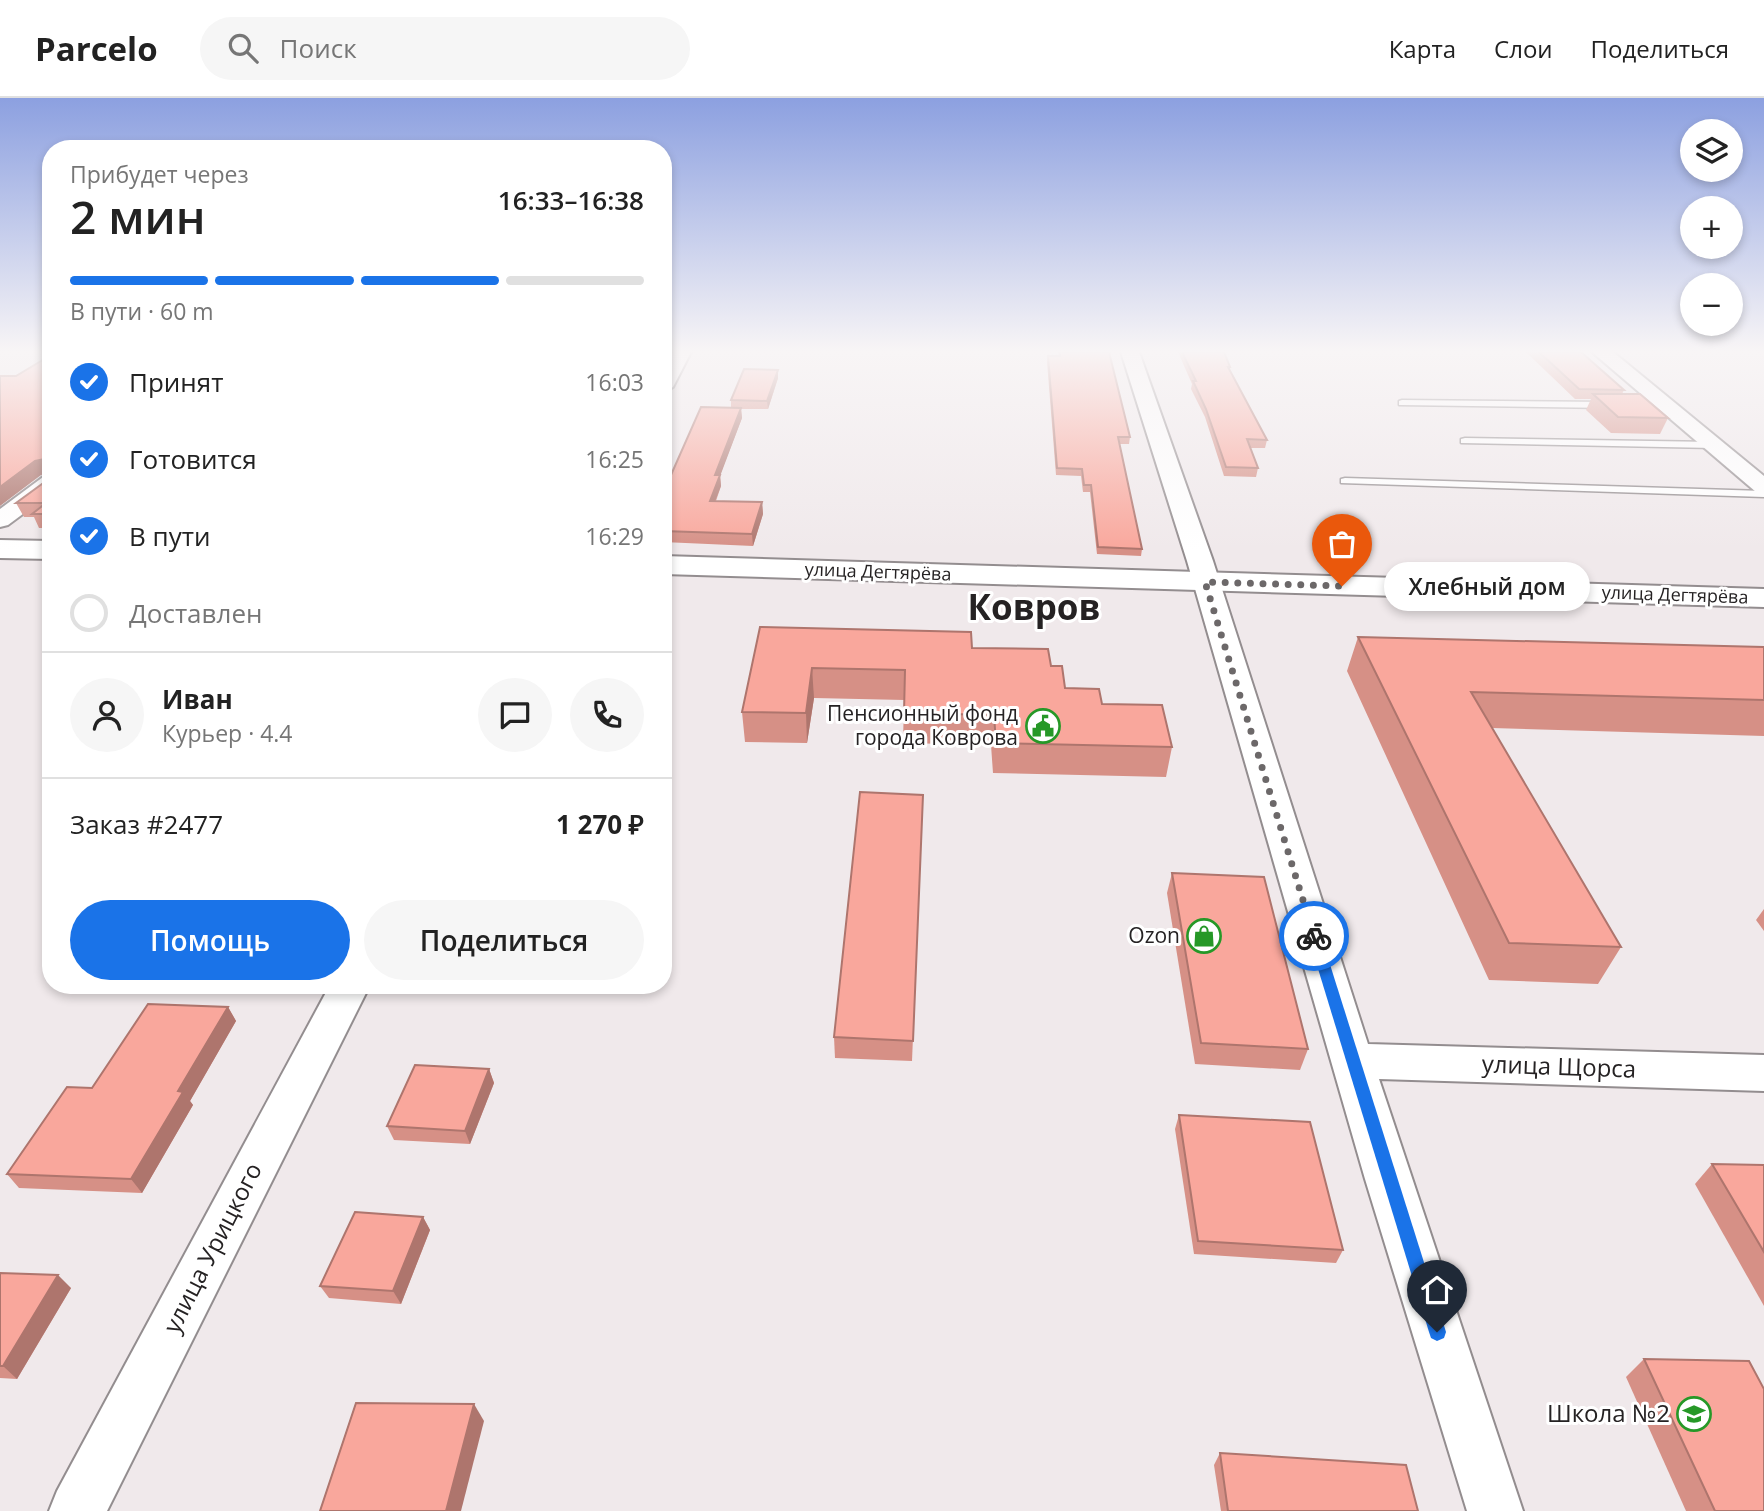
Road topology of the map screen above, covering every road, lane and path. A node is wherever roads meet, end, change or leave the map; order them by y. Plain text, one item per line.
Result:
1 (1152, 418) edge
2 (1677, 418) edge
3 (1465, 441) dead end
4 (1714, 445) junction
5 (1345, 481) dead end
6 (1764, 487) edge
7 (42, 489) edge
8 (1764, 494) edge
9 (0, 520) edge
10 (0, 549) edge
11 (42, 550) edge
12 (672, 565) edge
13 (1205, 582) junction
14 (1764, 598) edge
15 (345, 994) edge
16 (1354, 1060) junction
17 (1764, 1073) edge
18 (77, 1511) edge
19 (1495, 1511) edge

1 - 13 street
2 - 4 street
3 - 4 lane
4 - 6 street
5 - 8 lane
7 - 9 street
10 - 11 main road
12 - 13 main road, улица Дегтярёва
13 - 14 main road, улица Дегтярёва
13 - 16 street
15 - 18 street, улица Урицкого
16 - 17 street, улица Щорса
16 - 19 street

